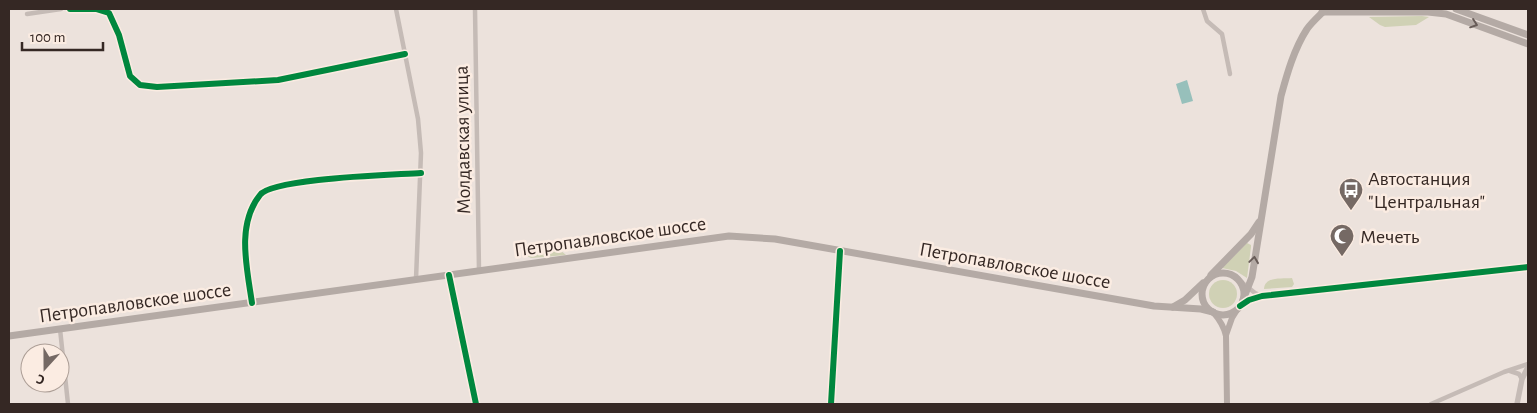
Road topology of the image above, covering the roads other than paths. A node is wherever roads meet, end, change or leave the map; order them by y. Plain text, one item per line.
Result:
1 (62, 9) edge
2 (70, 9) edge
3 (396, 9) edge
4 (475, 9) edge
5 (1204, 9) edge
6 (1343, 9) edge
7 (1456, 9) edge
8 (1324, 10) edge
9 (1352, 13) junction
10 (27, 14) dead end
11 (1528, 35) edge
12 (1528, 44) edge
13 (405, 54) junction
14 (1230, 74) dead end
15 (421, 173) junction
16 (1260, 219) junction
17 (840, 251) junction
18 (1528, 267) edge
19 (479, 271) junction
20 (449, 275) junction
21 (416, 279) junction
22 (1208, 279) junction
23 (1240, 281) junction
24 (1249, 287) junction
25 (1262, 296) junction
26 (252, 302) junction
27 (1240, 305) junction
28 (1172, 307) junction
29 (1213, 312) junction
30 (60, 328) junction
31 (9, 336) edge
32 (1226, 336) junction
33 (1528, 366) edge
34 (1504, 372) junction
35 (1522, 379) junction
36 (68, 404) edge
37 (476, 404) edge
38 (831, 404) edge
39 (1227, 404) edge
40 (1431, 404) edge
41 (1517, 404) edge

1 - 10 street
2 - 13 street
3 - 13 street
4 - 19 street, Молдавская улица
5 - 14 street
6 - 9 main road
7 - 11 main road
8 - 9 main road
8 - 16 main road
9 -> 12 main road
13 - 15 street
15 - 21 street
15 - 26 street
16 - 22 main road
24 -> 16 main road
17 - 19 main road, Петропавловское шоссе
17 - 28 main road, Петропавловское шоссе
17 - 38 street
18 - 25 street
19 - 20 main road, Петропавловское шоссе
20 - 21 main road, Петропавловское шоссе
20 - 37 street
21 - 26 main road, Петропавловское шоссе
22 - 23 main road
22 - 28 main road
22 - 29 main road
23 - 24 street
23 - 27 main road
24 - 25 street
24 - 27 main road
25 - 27 street
26 - 30 main road, Петропавловское шоссе
27 - 29 main road
27 - 32 main road
28 - 29 main road, Петропавловское шоссе
29 - 32 main road
30 - 31 main road, Петропавловское шоссе
30 - 36 street
32 - 39 main road
33 - 34 street
33 - 35 street
34 - 35 street
34 - 40 street
35 - 41 street

